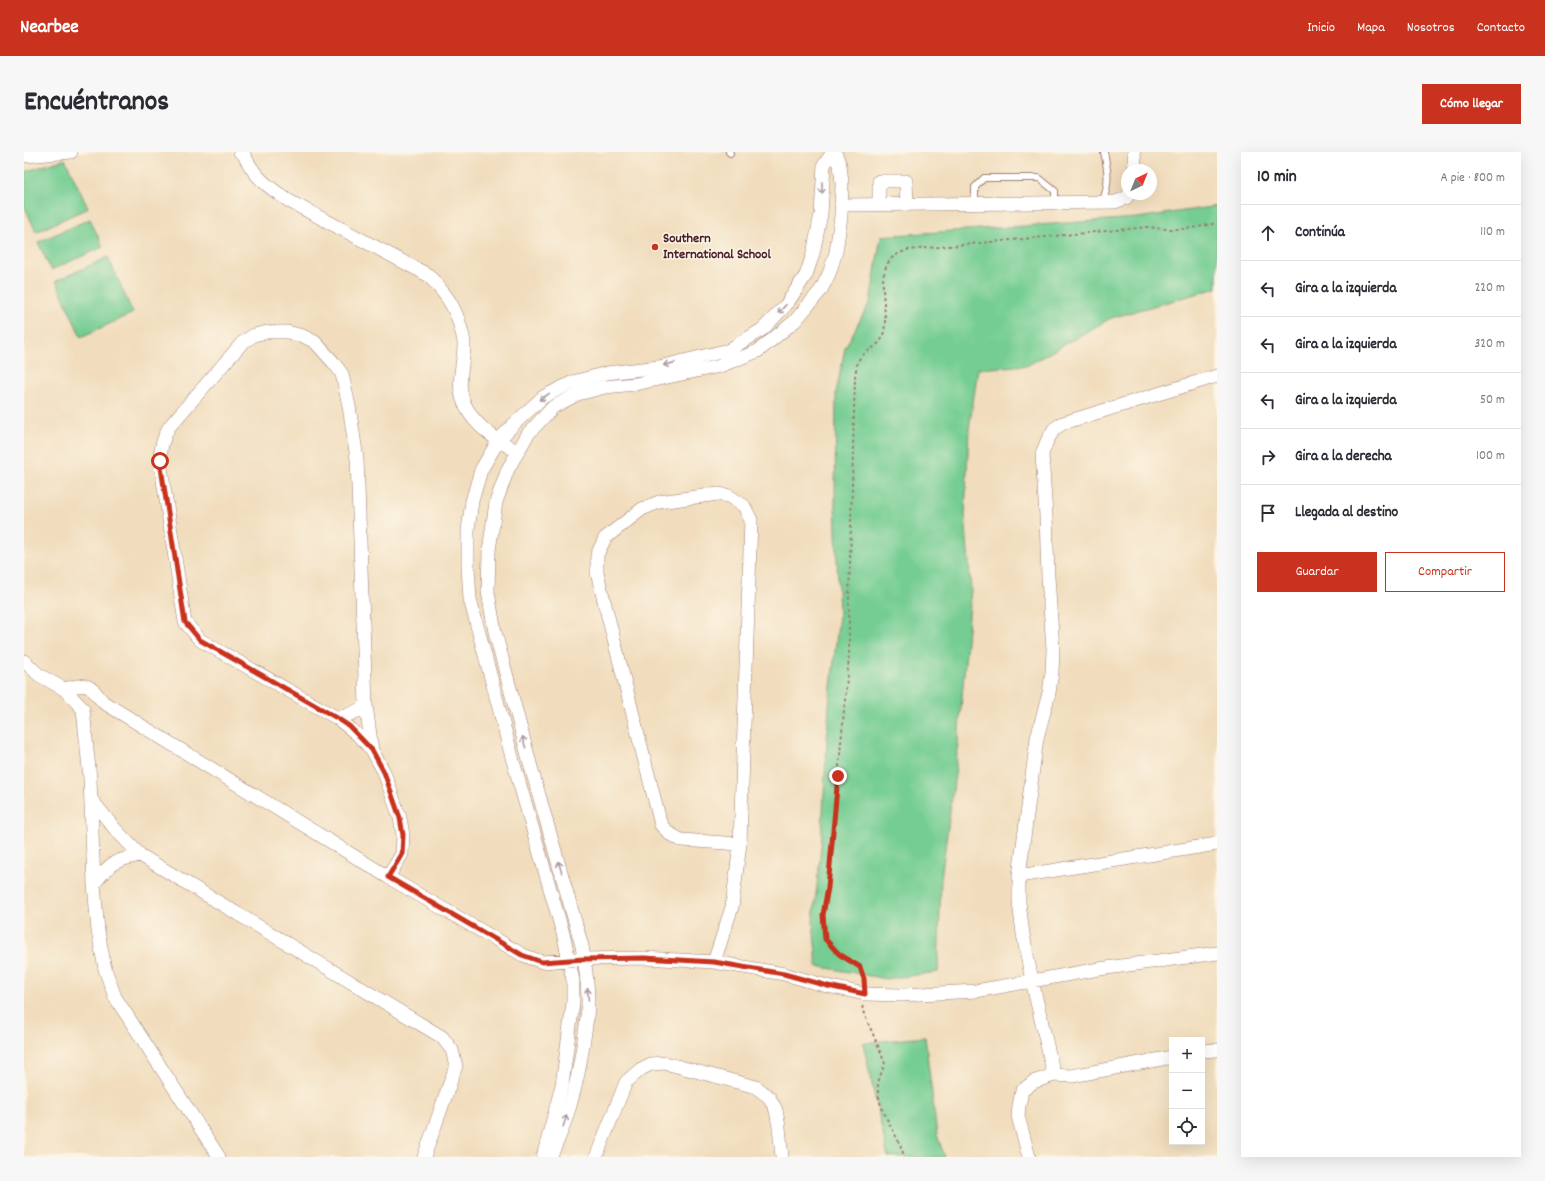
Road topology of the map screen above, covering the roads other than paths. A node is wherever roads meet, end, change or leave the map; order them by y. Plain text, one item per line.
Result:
1 (71, 152) edge
2 (240, 152) edge
3 (834, 152) edge
4 (1104, 152) edge
5 (1134, 152) edge
6 (24, 156) edge
7 (1135, 164) edge
8 (1121, 200) edge
9 (1055, 203) junction
10 (1102, 203) junction
11 (975, 204) junction
12 (879, 205) junction
13 (907, 205) junction
14 (841, 211) junction
15 (821, 214) junction
16 (1217, 376) edge
17 (498, 441) junction
18 (518, 452) junction
19 (24, 661) edge
20 (64, 689) junction
21 (103, 702) junction
22 (366, 705) junction
23 (83, 709) junction
24 (337, 718) junction
25 (372, 750) junction
26 (90, 799) junction
27 (740, 844) junction
28 (1217, 844) edge
29 (140, 855) junction
30 (1019, 876) junction
31 (388, 877) junction
32 (94, 884) junction
33 (1217, 953) edge
34 (584, 959) junction
35 (570, 960) junction
36 (714, 962) junction
37 (1032, 981) junction
38 (1217, 1050) edge
39 (1205, 1051) edge
40 (1169, 1058) edge
41 (1054, 1075) junction
42 (219, 1157) edge
43 (424, 1157) edge
44 (543, 1157) edge
45 (550, 1157) edge
46 (596, 1157) edge
47 (782, 1157) edge
48 (1029, 1157) edge

1 - 6 street
2 - 17 street
3 - 14 street
3 -> 15 street
4 - 10 lane
5 - 7 street
8 - 10 street
9 - 10 street
9 - 11 street
9 - 11 lane
11 - 13 street
12 - 13 street
12 - 13 street
12 - 14 street
14 - 15 street
14 - 18 street
15 -> 17 street
16 - 30 street
17 - 18 street
17 - 35 street
34 -> 18 street
19 - 20 street
20 - 21 street
20 - 23 street
21 - 23 street
21 - 31 street
22 - 24 street
22 - 24 street
22 - 25 street
23 - 26 street
24 - 25 street
25 - 31 street
26 - 29 street
26 - 32 street
27 - 27 street
27 - 36 street
28 - 30 street
29 - 32 street
29 - 43 street
30 - 37 street
31 - 35 street
32 - 42 street
33 - 37 street
34 - 35 street
34 - 36 street
45 -> 34 street
35 - 44 street
36 - 37 street
37 - 41 street
38 - 39 street
40 - 41 street
41 - 48 street
46 - 47 street

